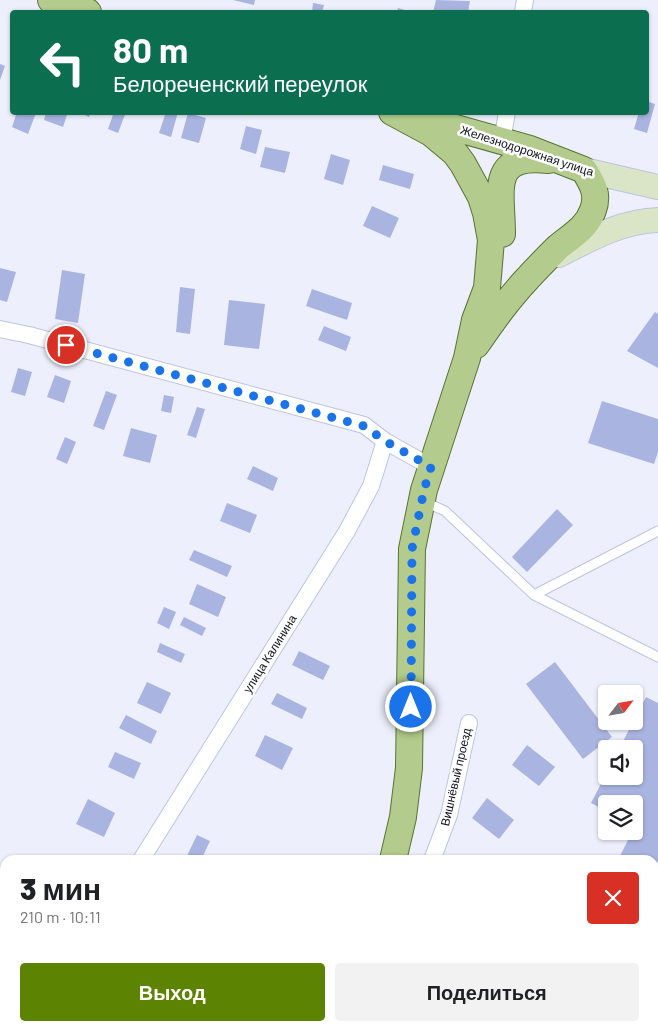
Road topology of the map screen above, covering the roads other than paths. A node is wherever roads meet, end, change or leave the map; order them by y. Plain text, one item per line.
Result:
1 (50, 0) edge
2 (81, 7) edge
3 (398, 115) edge
4 (408, 115) edge
5 (506, 115) edge
6 (502, 141) junction
7 (573, 166) junction
8 (658, 188) edge
9 (658, 220) edge
10 (542, 264) junction
11 (487, 288) junction
12 (0, 329) edge
13 (467, 358) junction
14 (385, 441) junction
15 (431, 467) junction
16 (423, 500) junction
17 (658, 531) edge
18 (534, 595) junction
19 (658, 657) edge
20 (469, 723) dead end
21 (144, 855) edge
22 (394, 855) edge
23 (434, 855) edge

1 - 2 main road
3 - 11 main road
4 - 6 main road, Железнодорожная улица
5 - 6 street
6 - 7 main road, Железнодорожная улица
7 - 8 main road, Железнодорожная улица
7 - 10 main road
7 - 11 main road
9 - 10 main road
10 - 13 main road
11 - 13 main road
12 - 14 street
13 - 15 main road
14 - 15 street
14 - 21 street, улица Калинина
15 - 16 main road
16 - 18 lane
16 - 22 main road
17 - 18 lane
18 - 19 lane
20 - 23 street, Вишнёвый проезд

